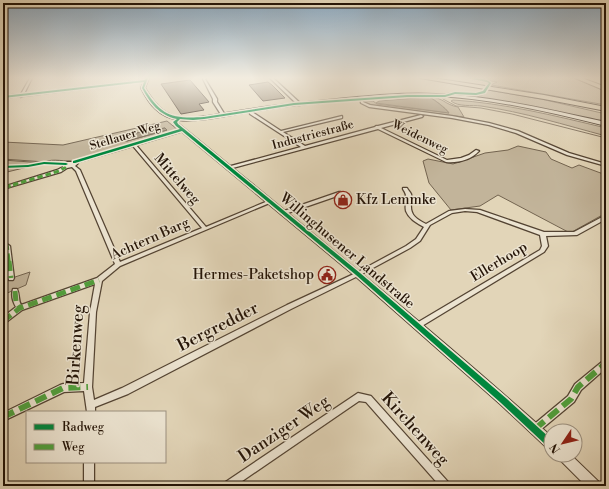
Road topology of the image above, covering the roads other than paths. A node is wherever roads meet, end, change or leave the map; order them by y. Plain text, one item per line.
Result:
1 (150, 101) edge
2 (216, 101) edge
3 (296, 101) edge
4 (338, 101) edge
5 (362, 101) edge
6 (482, 101) edge
7 (550, 101) edge
8 (564, 101) edge
9 (570, 101) edge
10 (299, 104) junction
11 (606, 108) edge
12 (251, 113) dead end
13 (606, 113) edge
14 (426, 114) junction
15 (223, 115) junction
16 (341, 117) dead end
17 (179, 118) junction
18 (606, 124) edge
19 (377, 127) junction
20 (182, 130) junction
21 (280, 132) junction
22 (134, 145) junction
23 (304, 148) junction
24 (477, 152) dead end
25 (74, 164) junction
26 (606, 165) edge
27 (228, 168) junction
28 (3, 188) edge
29 (405, 189) dead end
30 (340, 192) dead end
31 (270, 202) junction
32 (283, 213) junction
33 (606, 217) edge
34 (426, 226) junction
35 (204, 228) junction
36 (544, 234) junction
37 (3, 246) edge
38 (118, 265) junction
39 (358, 274) junction
40 (11, 278) dead end
41 (99, 280) junction
42 (15, 291) dead end
43 (20, 308) junction
44 (3, 321) edge
45 (417, 326) junction
46 (606, 363) edge
47 (88, 387) junction
48 (358, 397) joint
49 (91, 409) edge
50 (3, 417) edge
51 (535, 429) junction
52 (543, 436) edge
53 (89, 463) edge
54 (571, 463) edge
55 (89, 486) edge
56 (227, 486) edge
57 (446, 486) edge
58 (595, 486) edge

1 - 17 main road
2 - 15 street
3 - 10 street
4 - 10 main road
5 - 14 street
6 - 18 main road
7 - 13 highway
8 - 11 highway
9 - 11 highway
10 - 15 main road
12 - 21 street
14 - 19 street, Industriestraße
14 - 26 street
15 - 17 main road
16 - 21 street
17 - 20 street
19 - 23 street, Industriestraße
19 - 24 street, Weidenweg
20 - 22 street, Stellauer Weg
20 - 27 street, Willinghusener Landstraße
21 - 23 street
22 - 25 street, Stellauer Weg
22 - 35 street, Mittelweg
23 - 27 street, Industriestraße
25 - 28 street, Stellauer Weg
25 - 38 street
27 - 31 street, Willinghusener Landstraße
29 - 34 street
30 - 32 street
31 - 32 street, Willinghusener Landstraße
31 - 35 street, Achtern Barg
32 - 39 street, Willinghusener Landstraße
33 - 36 street, Ellerhoop
34 - 36 street
34 - 39 street, Bergredder
35 - 38 street, Achtern Barg
36 - 45 street, Ellerhoop
37 - 40 street
38 - 41 street, Achtern Barg
39 - 45 street, Willinghusener Landstraße
39 - 49 street, Bergredder
41 - 43 street, Achtern Barg
41 - 47 street, Birkenweg
42 - 43 street
43 - 44 street, Achtern Barg
45 - 51 street, Willinghusener Landstraße
46 - 51 street
47 - 49 street, Birkenweg
47 - 50 street
48 - 56 street, Danziger Weg
48 - 57 street, Kirchenweg
51 - 52 street, Willinghusener Landstraße
53 - 55 street
54 - 58 street

